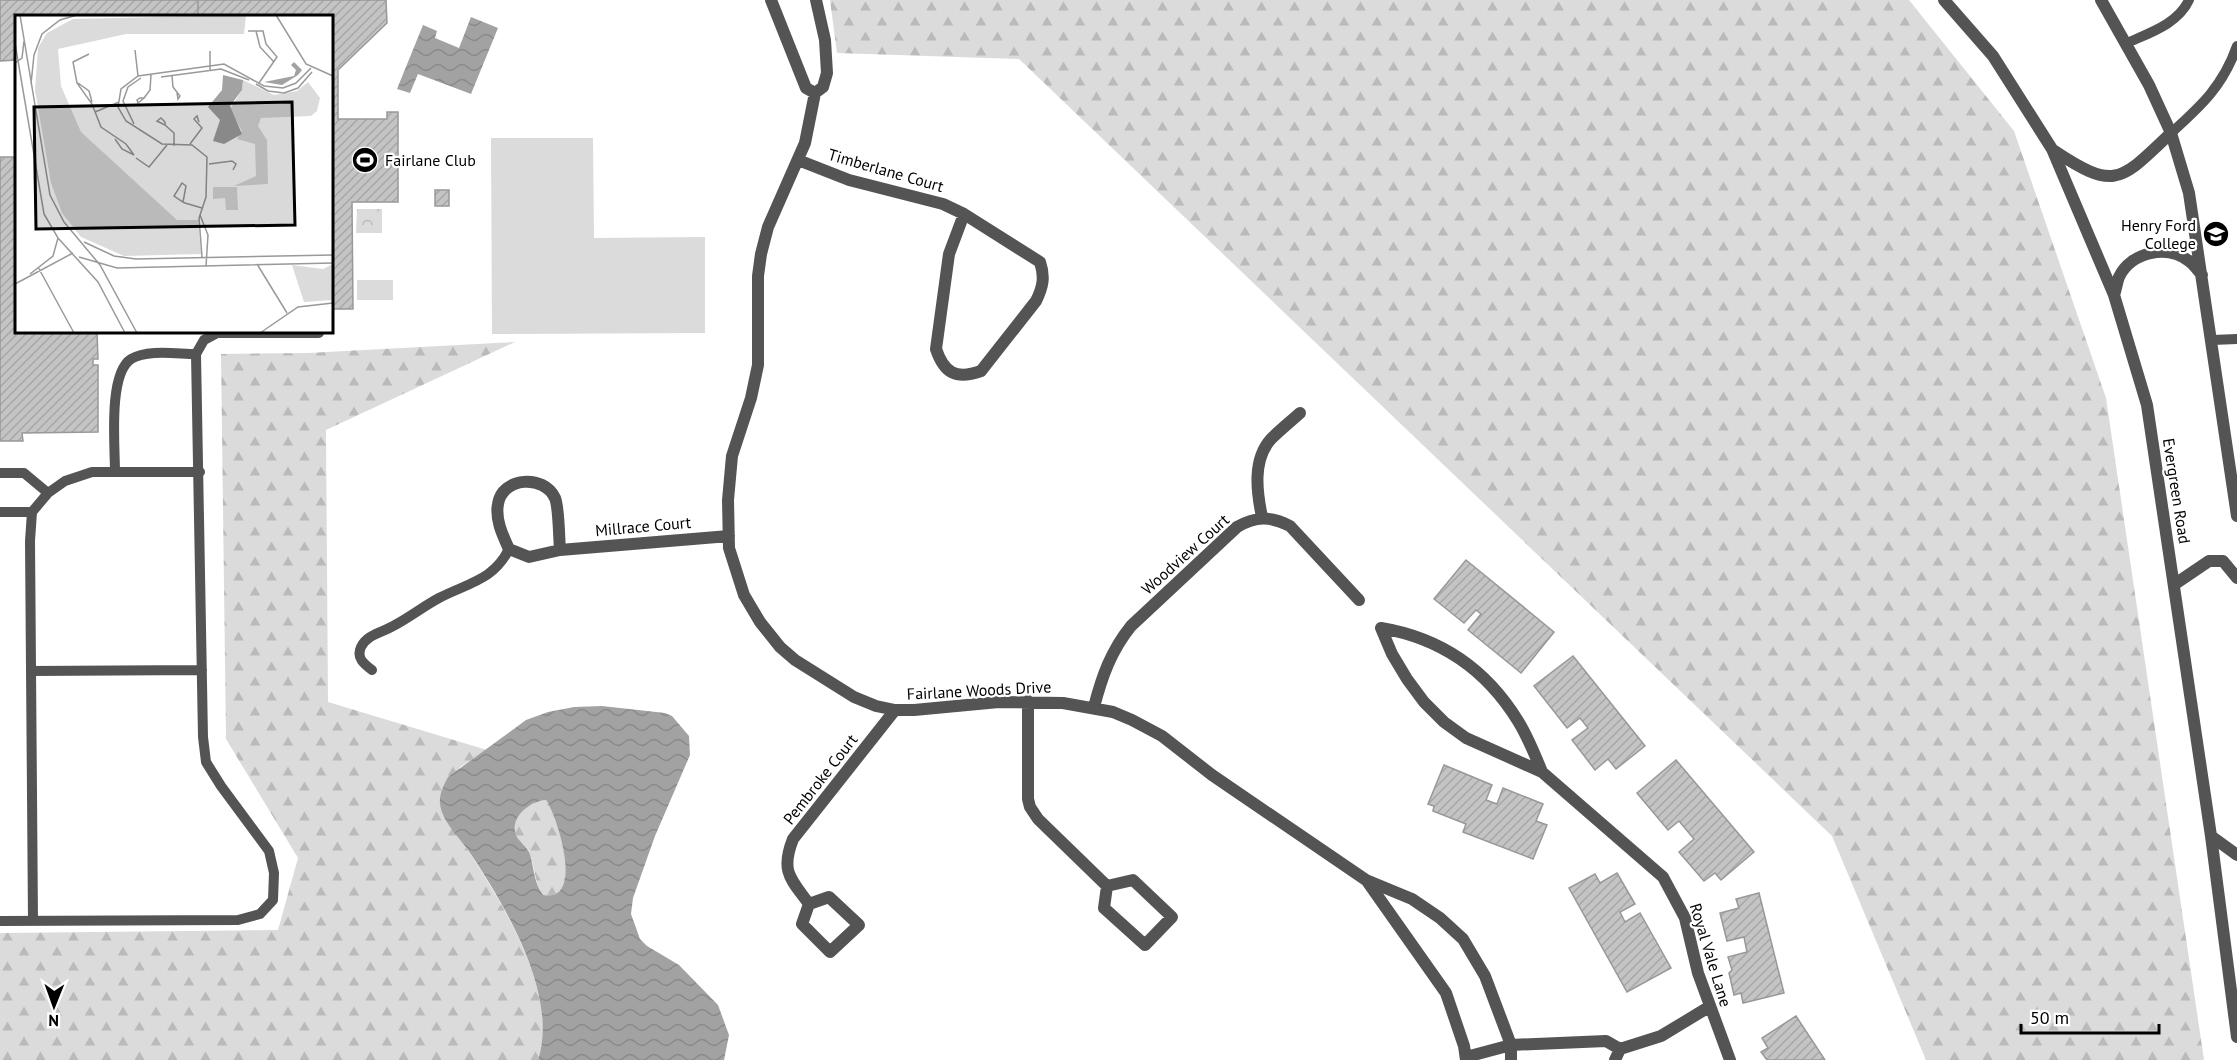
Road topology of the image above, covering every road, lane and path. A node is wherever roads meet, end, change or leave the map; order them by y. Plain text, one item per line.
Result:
1 (771, 0) edge
2 (816, 0) edge
3 (1944, 0) edge
4 (2102, 0) edge
5 (2189, 0) edge
6 (2127, 43) junction
7 (2237, 46) edge
8 (815, 93) junction
9 (2171, 133) junction
10 (2052, 149) junction
11 (798, 160) junction
12 (964, 214) junction
13 (2203, 276) junction
14 (2114, 296) junction
15 (319, 333) edge
16 (2237, 339) edge
17 (2212, 340) junction
18 (196, 354) junction
19 (1300, 413) dead end
20 (115, 472) junction
21 (200, 472) junction
22 (0, 473) edge
23 (48, 493) junction
24 (0, 512) edge
25 (32, 512) junction
26 (2237, 516) edge
27 (1262, 517) junction
28 (729, 536) junction
29 (509, 549) junction
30 (560, 550) junction
31 (2237, 578) edge
32 (2175, 584) junction
33 (1359, 600) dead end
34 (202, 670) junction
35 (372, 670) dead end
36 (31, 671) junction
37 (1028, 701) junction
38 (1094, 707) junction
39 (895, 710) junction
40 (1542, 772) junction
41 (2211, 836) junction
42 (2237, 855) edge
43 (1366, 880) junction
44 (1107, 886) junction
45 (809, 904) junction
46 (0, 921) edge
47 (33, 921) junction
48 (1709, 1006) junction
49 (2237, 1036) edge
50 (1511, 1045) junction
51 (1617, 1054) edge
52 (1466, 1059) edge
53 (1511, 1060) edge
54 (1730, 1060) edge

1 - 8 street
2 - 8 street, Fairlane Woods Drive
3 - 10 street, Evergreen Road
4 - 6 street
5 - 6 lane
6 - 9 street
7 - 9 lane
8 - 11 street, Fairlane Woods Drive
9 - 10 street
9 - 13 street
10 - 14 street, Evergreen Road
11 - 12 street, Timberlane Court
11 - 28 street, Fairlane Woods Drive
12 - 12 street, Timberlane Court
13 - 14 street
13 - 17 street
14 - 32 street, Evergreen Road
15 - 18 lane
16 - 17 lane
17 - 26 street
18 - 20 lane
18 - 21 lane
19 - 27 street
20 - 21 lane
20 - 23 lane
21 - 34 lane
22 - 23 lane
23 - 25 lane
24 - 25 lane
25 - 36 lane
27 - 33 street
27 - 38 street, Woodview Court
28 - 30 street, Millrace Court
28 - 39 street, Fairlane Woods Drive
29 - 30 street, Millrace Court
29 - 30 street
29 - 35 lane
31 - 32 street
32 - 41 street, Evergreen Road
34 - 36 lane
34 - 47 lane
36 - 47 lane
37 - 38 street, Fairlane Woods Drive
37 - 39 street, Fairlane Woods Drive
37 - 44 street
38 - 43 street, Fairlane Woods Drive
39 - 45 street, Pembroke Court
40 - 40 street, Royal Vale Lane
40 - 48 street, Royal Vale Lane
41 - 42 street
41 - 49 street, Evergreen Road
43 - 50 street, Fairlane Woods Drive
43 - 52 street, Fairlane Woods Drive
44 - 44 street
45 - 45 street
46 - 47 lane
48 - 51 street
48 - 54 street, Royal Vale Lane
50 - 51 street
50 - 52 street
50 - 53 street, Fairlane Woods Drive

